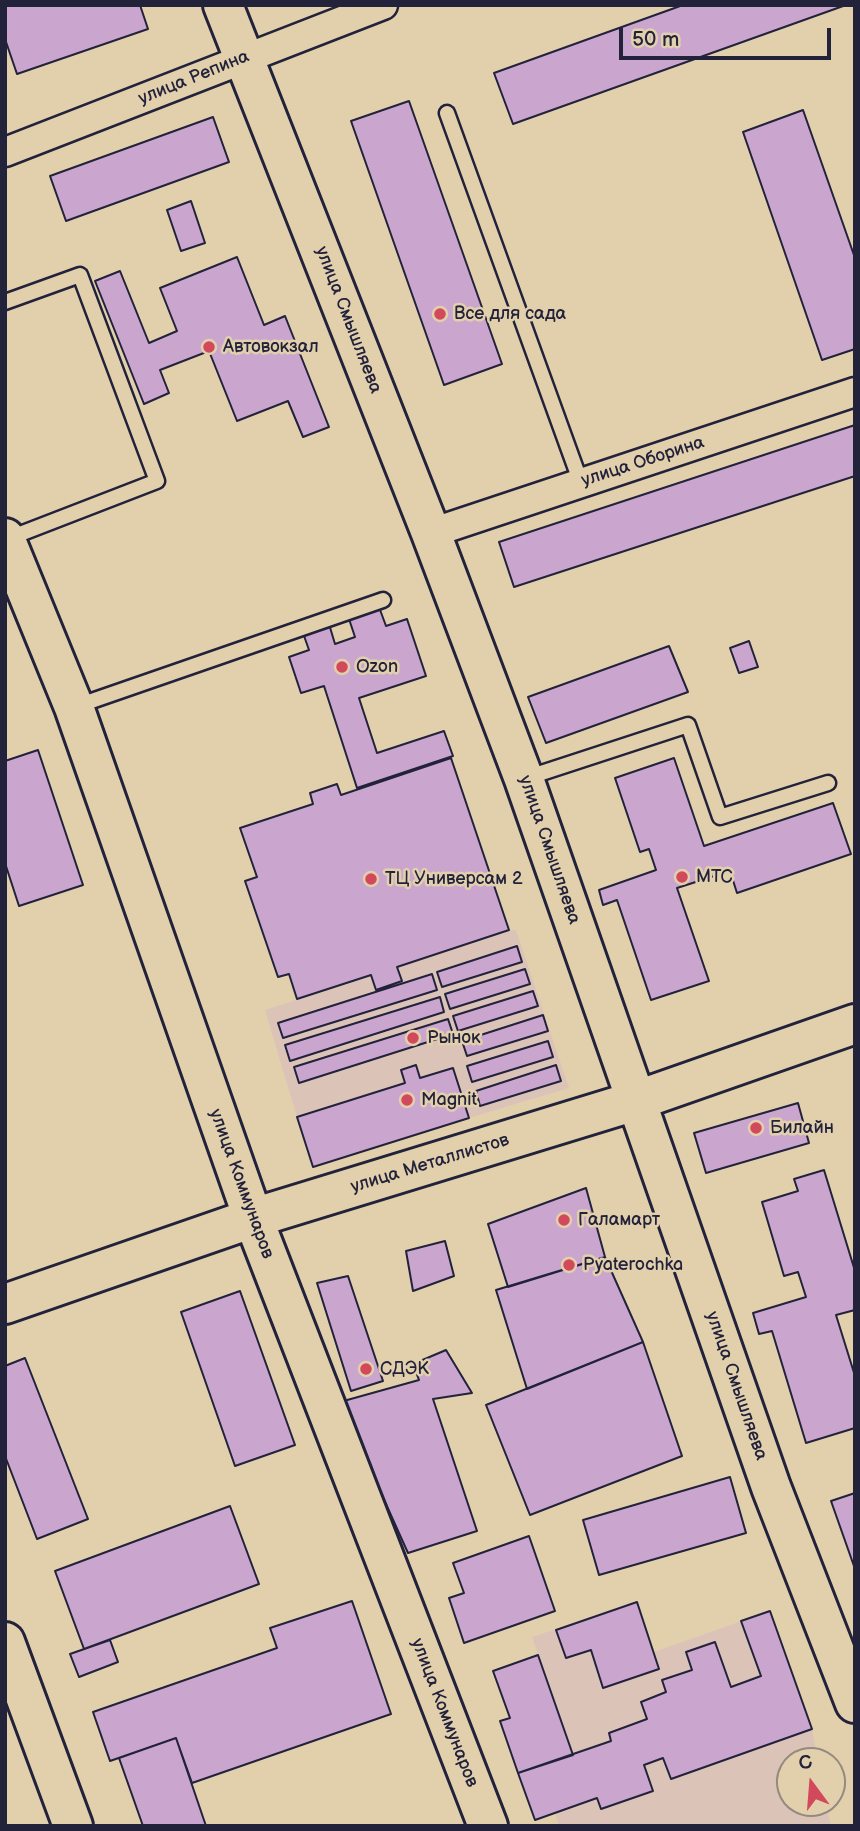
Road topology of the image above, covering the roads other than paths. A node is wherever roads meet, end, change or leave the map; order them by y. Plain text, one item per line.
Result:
1 (223, 5) edge
2 (383, 5) edge
3 (244, 57) junction
4 (447, 113) dead end
5 (5, 152) edge
6 (5, 302) edge
7 (855, 392) edge
8 (581, 483) junction
9 (431, 533) junction
10 (5, 539) edge
11 (383, 600) dead end
12 (74, 707) junction
13 (524, 779) junction
14 (828, 783) dead end
15 (855, 1024) edge
16 (635, 1101) junction
17 (253, 1218) junction
18 (5, 1304) edge
19 (5, 1642) edge
20 (855, 1703) edge
21 (73, 1826) edge
22 (488, 1826) edge

1 - 3 street, улица Смышляева
2 - 3 street, улица Репина
3 - 5 street, улица Репина
3 - 9 street, улица Смышляева
4 - 8 lane
6 - 10 lane
7 - 8 street, улица Оборина
8 - 9 street, улица Оборина
9 - 13 street, улица Смышляева
10 - 12 street, улица Коммунаров
11 - 12 lane
12 - 17 street, улица Коммунаров
13 - 14 lane
13 - 16 street, улица Смышляева
15 - 16 street, улица Металлистов
16 - 17 street, улица Металлистов
16 - 20 street, улица Смышляева
17 - 18 street, улица Металлистов
17 - 22 street, улица Коммунаров
19 - 21 street

